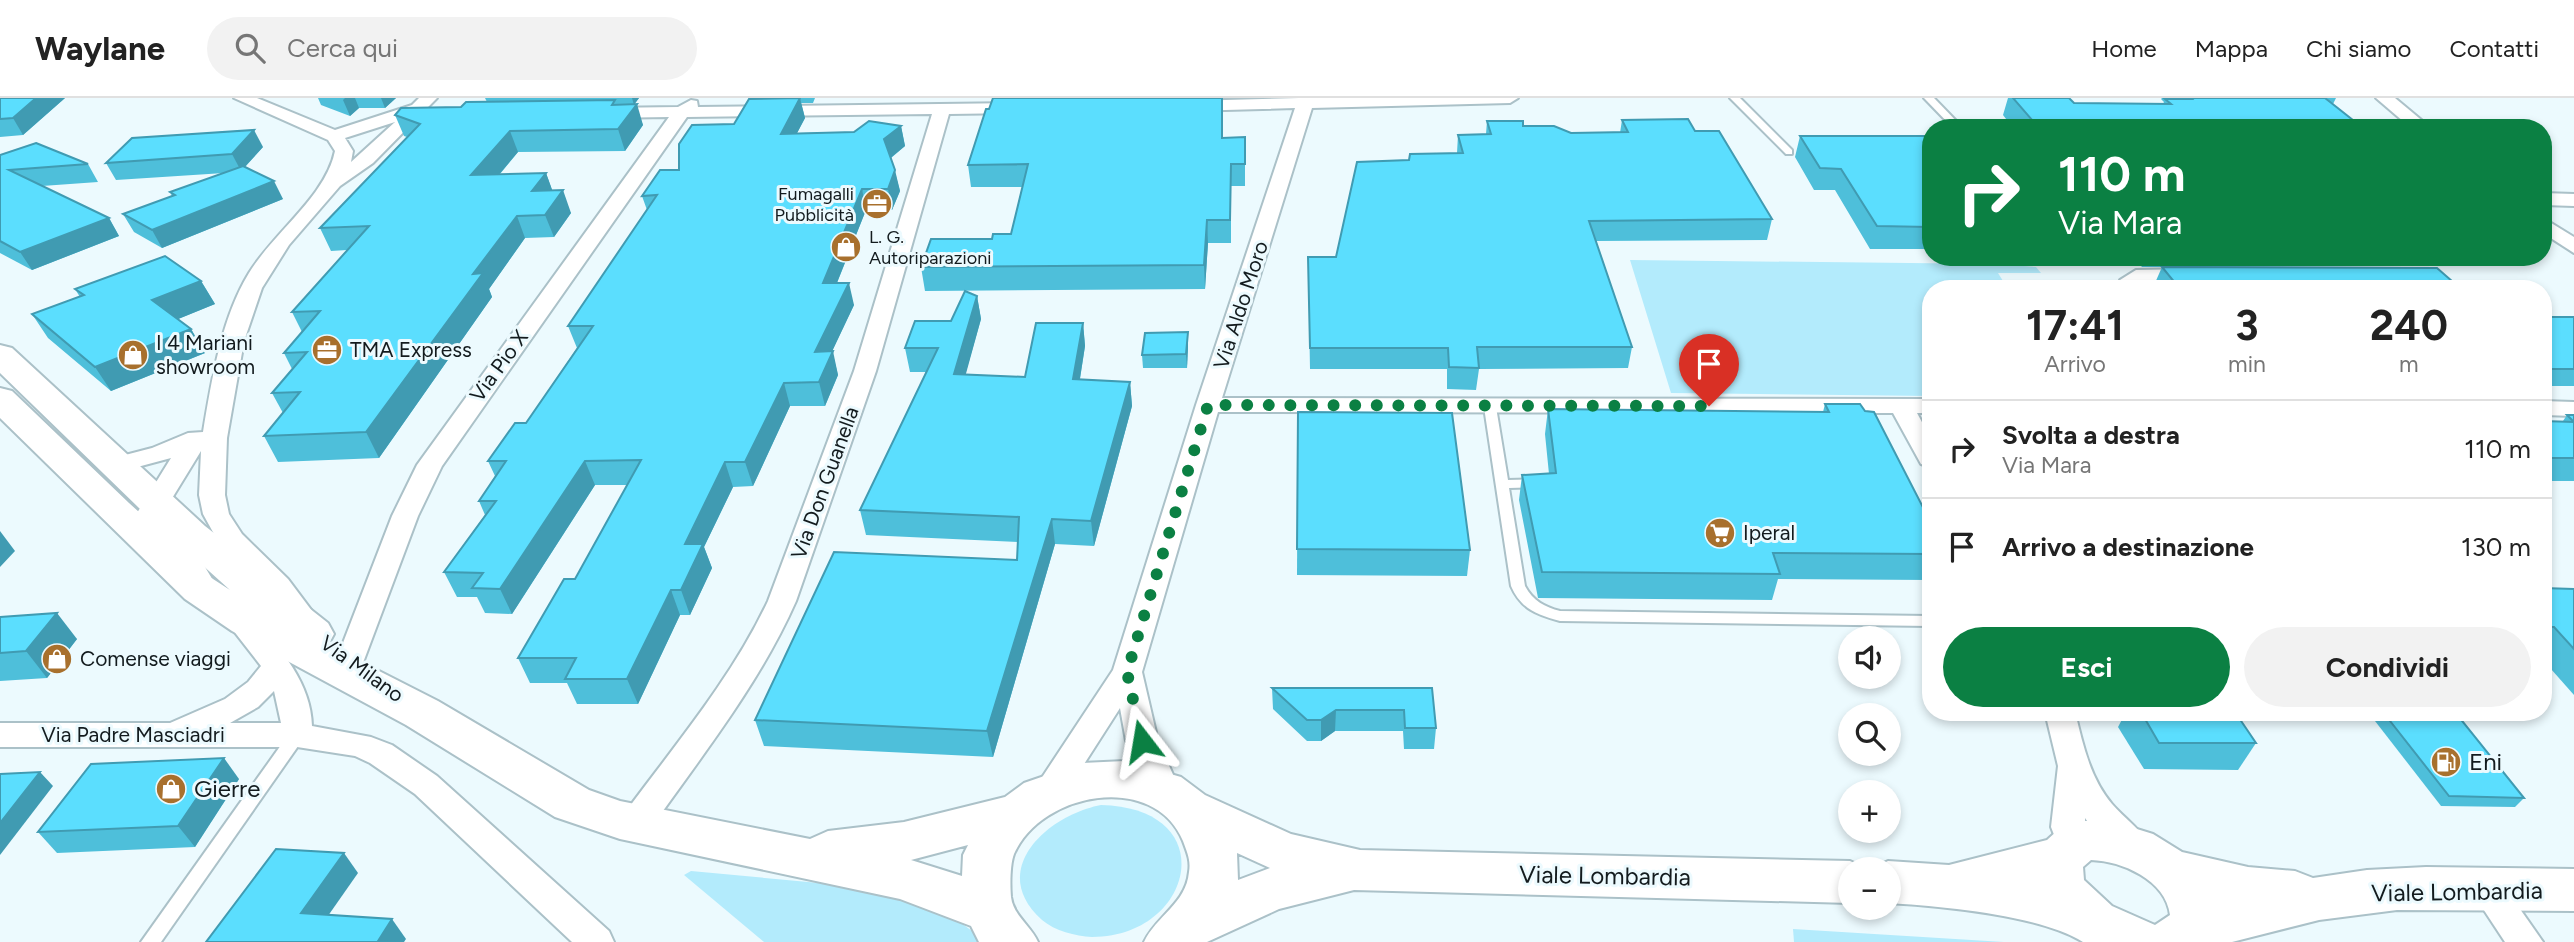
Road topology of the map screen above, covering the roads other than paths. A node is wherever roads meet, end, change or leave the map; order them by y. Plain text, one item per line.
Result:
1 (243, 98) edge
2 (1510, 98) edge
3 (1735, 98) edge
4 (1929, 98) edge
5 (2384, 98) edge
6 (1306, 101) edge
7 (689, 105) edge
8 (1172, 106) edge
9 (419, 107) edge
10 (1036, 108) edge
11 (942, 109) junction
12 (587, 113) edge
13 (438, 115) edge
14 (1949, 119) edge
15 (2411, 119) edge
16 (396, 130) junction
17 (337, 138) junction
18 (1789, 152) dead end
19 (332, 183) junction
20 (2552, 200) edge
21 (2574, 200) edge
22 (2552, 231) edge
23 (2574, 247) edge
24 (2216, 275) edge
25 (2130, 280) edge
26 (0, 355) edge
27 (0, 398) edge
28 (1208, 405) junction
29 (1901, 406) junction
30 (1922, 406) edge
31 (1490, 407) junction
32 (2552, 408) edge
33 (2574, 408) edge
34 (206, 432) junction
35 (1922, 444) edge
36 (115, 465) junction
37 (1538, 483) edge
38 (1502, 484) junction
39 (154, 503) junction
40 (214, 599) junction
41 (1922, 621) edge
42 (307, 629) junction
43 (765, 638) joint
44 (351, 661) junction
45 (276, 666) junction
46 (1127, 672) junction
47 (422, 713) junction
48 (2062, 721) edge
49 (0, 735) edge
50 (161, 735) junction
51 (282, 735) junction
52 (2072, 768) junction
53 (1179, 799) junction
54 (1034, 802) junction
55 (636, 823) junction
56 (2068, 850) junction
57 (787, 854) junction
58 (2152, 858) junction
59 (1360, 870) junction
60 (1838, 881) edge
61 (1901, 882) edge
62 (1946, 884) junction
63 (2487, 889) junction
64 (2574, 890) edge
65 (2339, 895) junction
66 (2088, 919) junction
67 (1000, 926) edge
68 (1181, 932) edge
69 (2179, 937) edge
70 (150, 942) edge
71 (596, 942) edge
72 (2140, 942) edge
73 (2525, 942) edge

1 - 17 street
2 - 6 street
3 - 18 lane
4 - 14 lane
5 - 15 street
6 - 8 street
6 - 28 street, Via Aldo Moro
7 - 11 street
7 - 12 street
7 - 44 street, Via Pio X
9 - 13 street
9 - 16 street
9 - 17 street
10 - 11 street
11 - 43 street, Via Don Guanella
16 - 17 street
16 - 19 street
17 - 19 street
19 - 34 street
20 - 21 street
22 - 23 street
24 - 25 street
26 - 36 main road, Via Milano
27 - 40 main road, Via Milano
28 - 31 street
28 - 46 street, Via Aldo Moro
29 - 30 street
29 - 31 street
29 - 35 street
31 - 38 lane
32 - 33 street
34 - 36 street
34 - 39 street
34 - 42 street
36 - 39 main road, Via Milano
37 - 38 lane
38 - 41 lane
39 - 40 street
39 - 42 main road, Via Milano
40 - 45 street
40 - 47 main road, Via Milano
42 - 44 main road, Via Milano
43 - 55 street, Via Don Guanella
44 - 47 main road, Via Milano
45 - 50 street
45 - 51 street
46 - 53 street, Via Aldo Moro
46 - 54 street, Via Aldo Moro
47 - 55 main road
48 - 52 street
49 - 50 street, Via Padre Masciadri
50 - 51 street, Via Padre Masciadri
51 - 70 lane
51 - 71 street
52 - 56 street
52 - 58 street
53 - 54 main road, Viale Lombardia
53 - 59 main road, Viale Lombardia
53 - 68 main road
54 - 57 main road, Viale Lombardia
54 - 67 main road
55 - 57 main road
56 - 58 main road
56 - 62 main road
56 - 66 main road
57 - 67 main road
58 - 65 main road
58 - 69 main road
59 - 60 main road, Viale Lombardia
59 - 68 main road, Viale Lombardia
61 - 62 main road
62 - 66 main road
63 - 64 main road, Viale Lombardia
63 - 65 main road, Viale Lombardia
63 - 73 street
65 - 69 main road
66 - 72 main road

